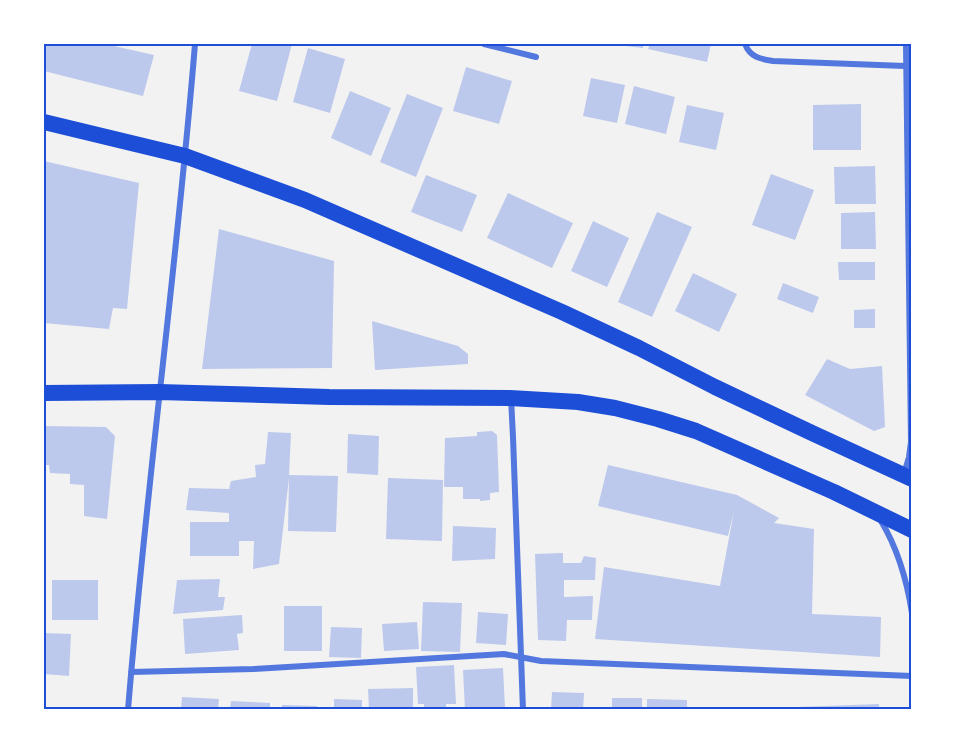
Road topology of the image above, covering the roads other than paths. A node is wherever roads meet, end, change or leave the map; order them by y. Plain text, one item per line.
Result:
1 (195, 44) edge
2 (484, 44) edge
3 (745, 44) edge
4 (906, 44) edge
5 (536, 57) dead end
6 (905, 66) junction
7 (44, 122) edge
8 (185, 156) junction
9 (159, 392) junction
10 (44, 393) edge
11 (510, 398) junction
12 (908, 477) edge
13 (875, 512) junction
14 (912, 530) edge
15 (912, 613) edge
16 (522, 658) junction
17 (131, 672) junction
18 (912, 676) edge
19 (128, 710) edge
20 (523, 710) edge

1 - 8 street
2 - 5 street
3 - 6 street
4 - 6 street
6 - 12 street
7 - 8 highway
8 - 9 street
8 - 12 highway
9 - 10 highway
9 - 11 highway
9 - 17 street
11 - 13 highway
11 - 16 street
13 - 14 highway
13 - 15 street
16 - 17 street
16 - 18 street
16 - 20 street
17 - 19 street

